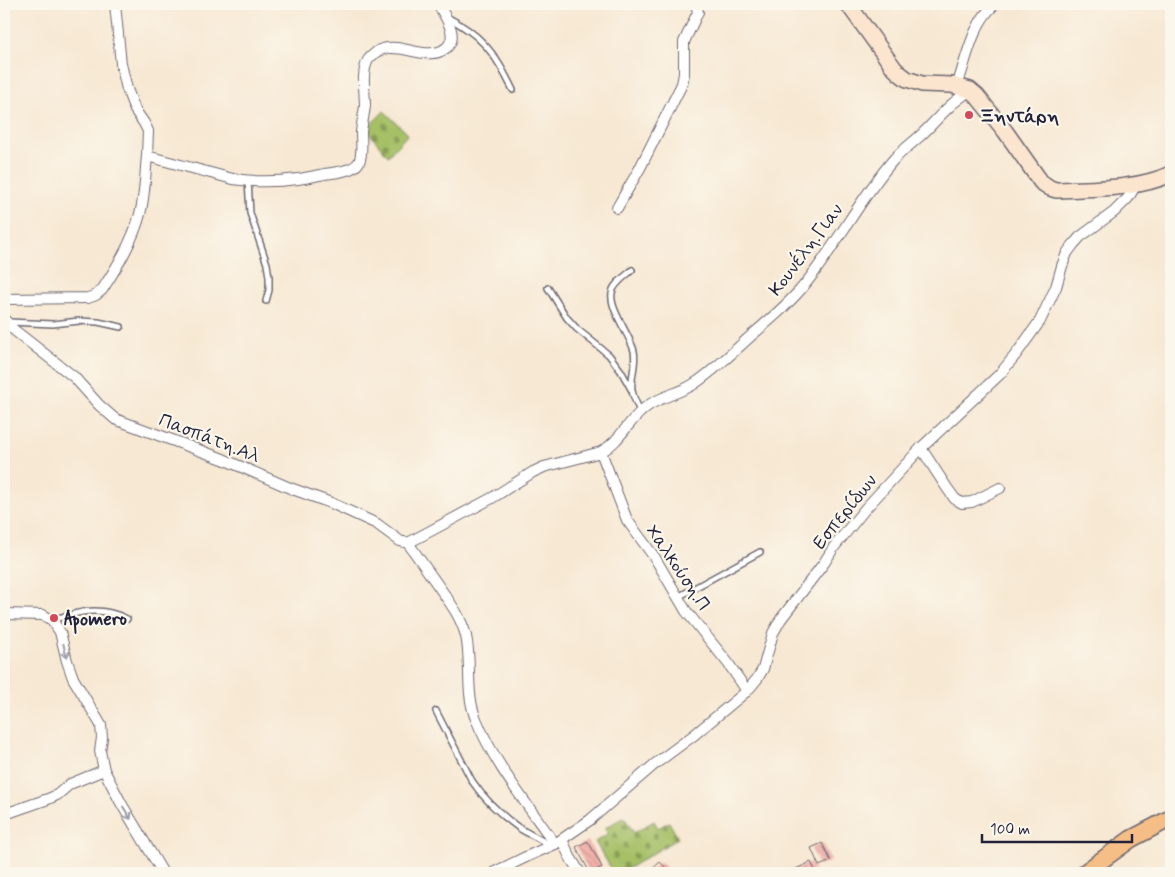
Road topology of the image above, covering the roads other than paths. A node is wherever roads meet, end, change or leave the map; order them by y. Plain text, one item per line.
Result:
1 (115, 4) edge
2 (438, 4) edge
3 (696, 4) edge
4 (848, 4) edge
5 (995, 4) edge
6 (444, 15) junction
7 (963, 88) junction
8 (514, 90) dead end
9 (148, 156) junction
10 (1171, 174) edge
11 (248, 181) junction
12 (1136, 185) junction
13 (617, 208) dead end
14 (632, 270) dead end
15 (548, 288) dead end
16 (4, 299) edge
17 (266, 301) dead end
18 (5, 321) edge
19 (121, 327) dead end
20 (632, 389) junction
21 (640, 411) junction
22 (921, 448) junction
23 (601, 452) junction
24 (1000, 488) dead end
25 (408, 543) junction
26 (760, 552) dead end
27 (678, 597) junction
28 (4, 614) edge
29 (127, 619) dead end
30 (52, 620) junction
31 (747, 691) junction
32 (436, 711) dead end
33 (104, 770) junction
34 (5, 814) edge
35 (1171, 818) edge
36 (556, 843) junction
37 (163, 873) edge
38 (492, 873) edge
39 (580, 873) edge
40 (1084, 873) edge

1 - 9 street
2 - 6 street
3 - 13 street
4 - 7 main road
5 - 7 street
6 - 8 lane
6 - 11 street
7 - 12 main road
7 - 21 street, Κουνέλη.Γιαν
9 - 11 street
9 - 16 street
10 - 12 main road
11 - 17 lane
12 - 22 street, Εσπερίδων
14 - 20 lane
15 - 20 lane
18 - 19 lane
18 - 25 street, Πασπάτη.Αλ
20 - 21 lane
21 - 23 street, Κουνέλη.Γιαν
22 - 24 street
22 - 31 street, Εσπερίδων
23 - 25 street
23 - 27 street, Χαλκούση.Π
25 - 36 street
26 - 27 lane
27 - 31 street, Χαλκούση.Π
28 - 30 street
29 - 30 lane
30 -> 33 street
31 - 36 street, Εσπερίδων
32 - 36 lane
33 - 34 street
33 -> 37 street
35 - 40 main road
36 - 38 street, Εσπερίδων
36 - 39 street

